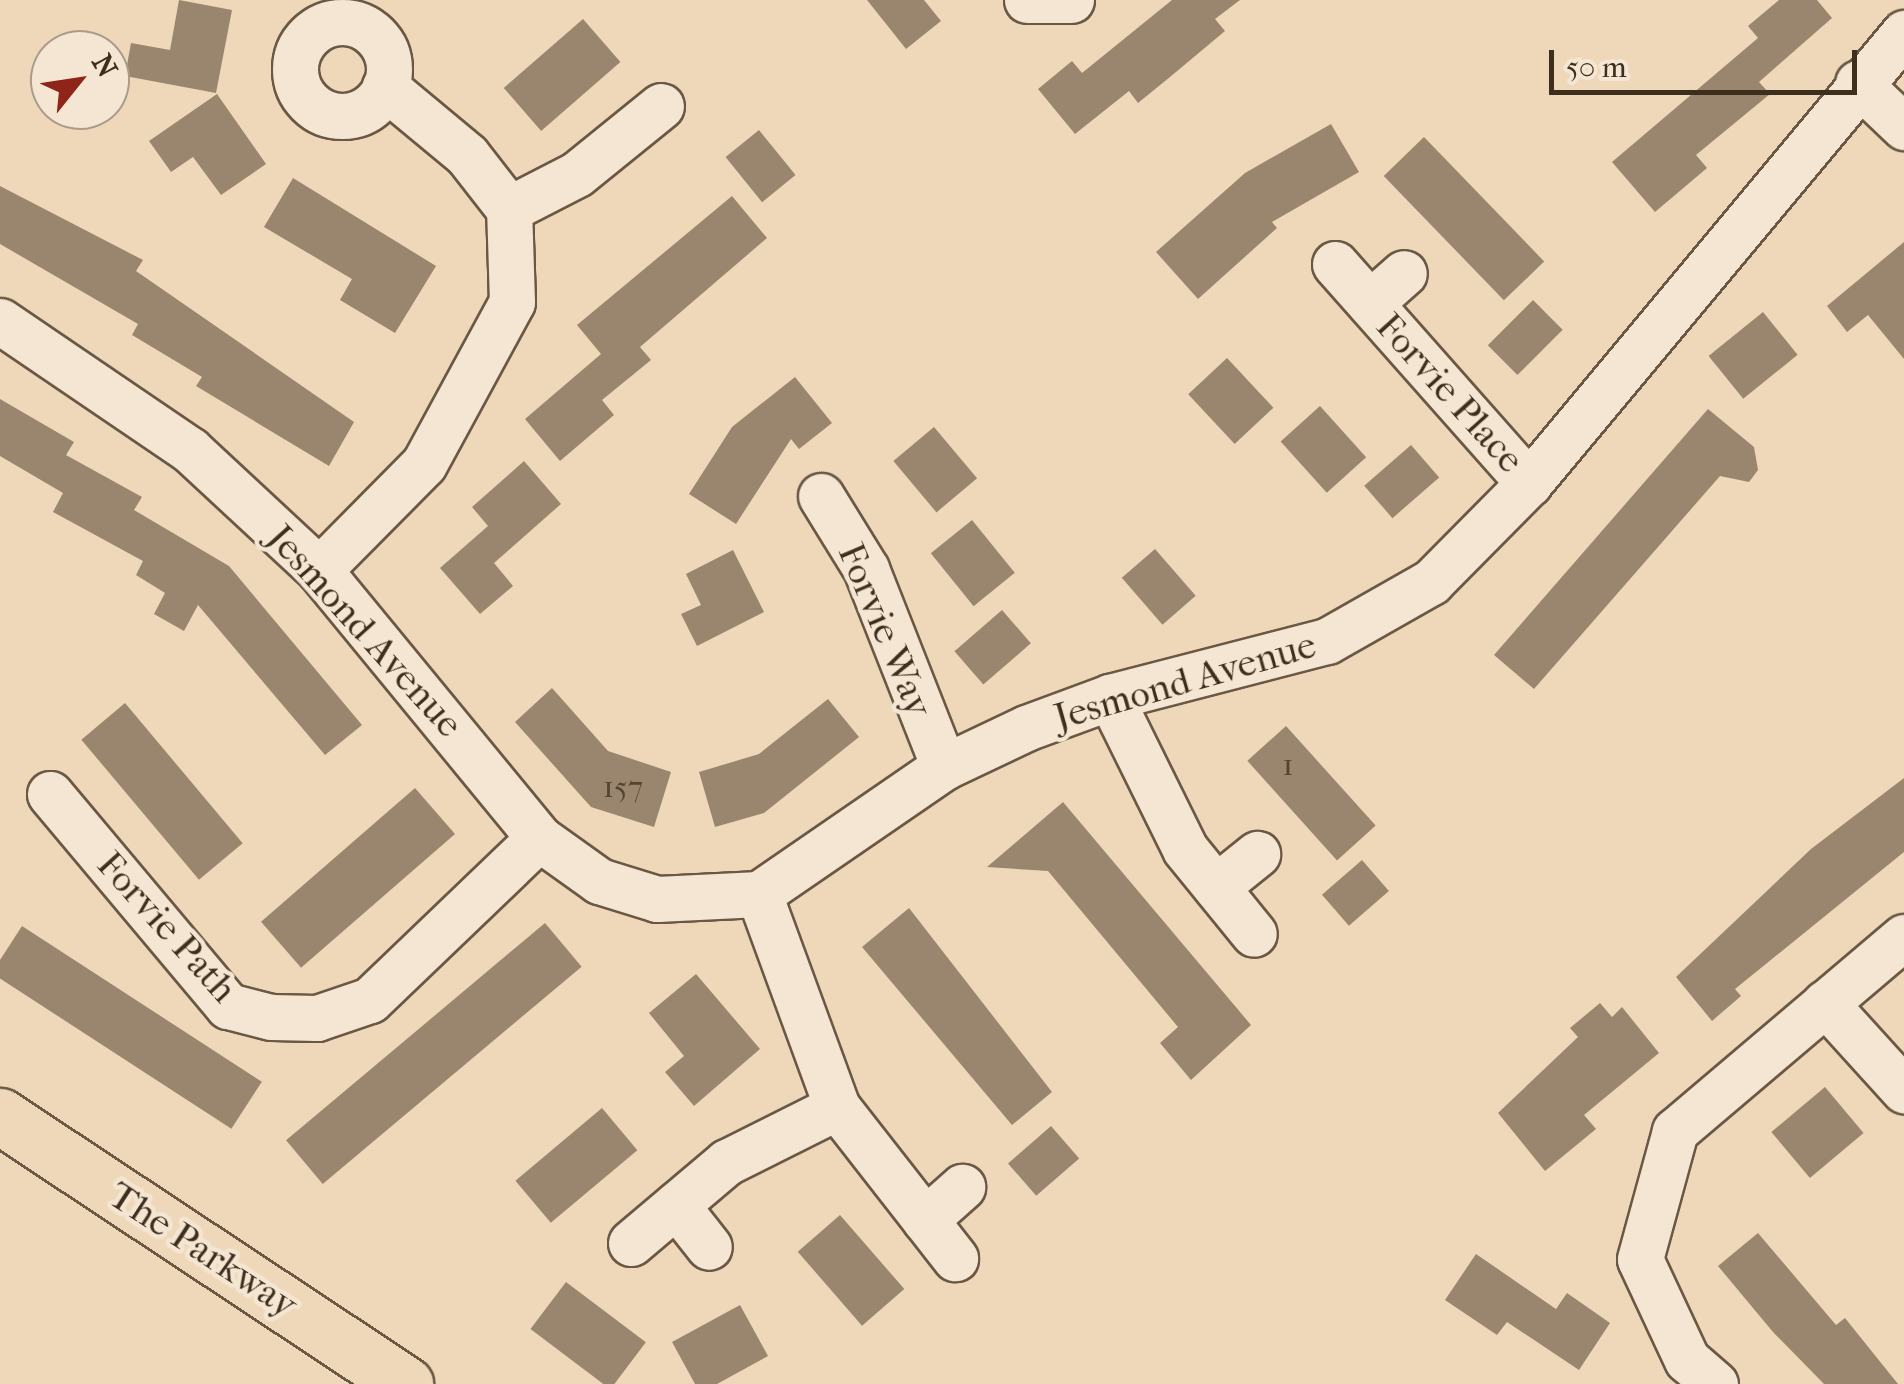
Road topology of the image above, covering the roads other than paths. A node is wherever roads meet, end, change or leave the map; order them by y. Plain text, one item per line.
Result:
1 (1027, 0) edge
2 (1071, 0) edge
3 (1904, 33) edge
4 (1858, 83) junction
5 (385, 87) dead end
6 (661, 106) dead end
7 (1904, 127) edge
8 (509, 209) junction
9 (1334, 264) dead end
10 (1404, 273) dead end
11 (1370, 304) junction
12 (0, 321) edge
13 (1530, 483) junction
14 (821, 496) dead end
15 (319, 570) junction
16 (1110, 696) junction
17 (944, 766) junction
18 (50, 794) dead end
19 (539, 838) junction
20 (1257, 854) dead end
21 (1216, 888) junction
22 (760, 894) junction
23 (1254, 934) dead end
24 (1904, 937) edge
25 (1825, 1002) junction
26 (1904, 1090) edge
27 (837, 1107) junction
28 (0, 1116) edge
29 (962, 1188) dead end
30 (676, 1205) junction
31 (925, 1220) junction
32 (631, 1242) dead end
33 (709, 1247) dead end
34 (955, 1258) dead end
35 (406, 1384) edge
36 (1715, 1384) edge

1 - 2 street
3 - 4 street, Jesmond Avenue
4 - 7 street
4 - 13 street, Jesmond Avenue
5 - 8 street
6 - 8 street
8 - 15 street
9 - 11 street, Forvie Place
10 - 11 street, Forvie Place
11 - 13 street, Forvie Place
12 - 15 street, Jesmond Avenue
13 - 16 street, Jesmond Avenue
14 - 17 street, Forvie Way
15 - 19 street, Jesmond Avenue
16 - 17 street, Jesmond Avenue
16 - 21 street
17 - 22 street, Jesmond Avenue
18 - 19 street, Forvie Path
19 - 22 street, Jesmond Avenue
20 - 21 street
21 - 23 street
22 - 27 street
24 - 25 street
25 - 26 street
25 - 36 street
27 - 30 street
27 - 31 street
28 - 35 main road, The Parkway
29 - 31 street
30 - 32 street
30 - 33 street
31 - 34 street

